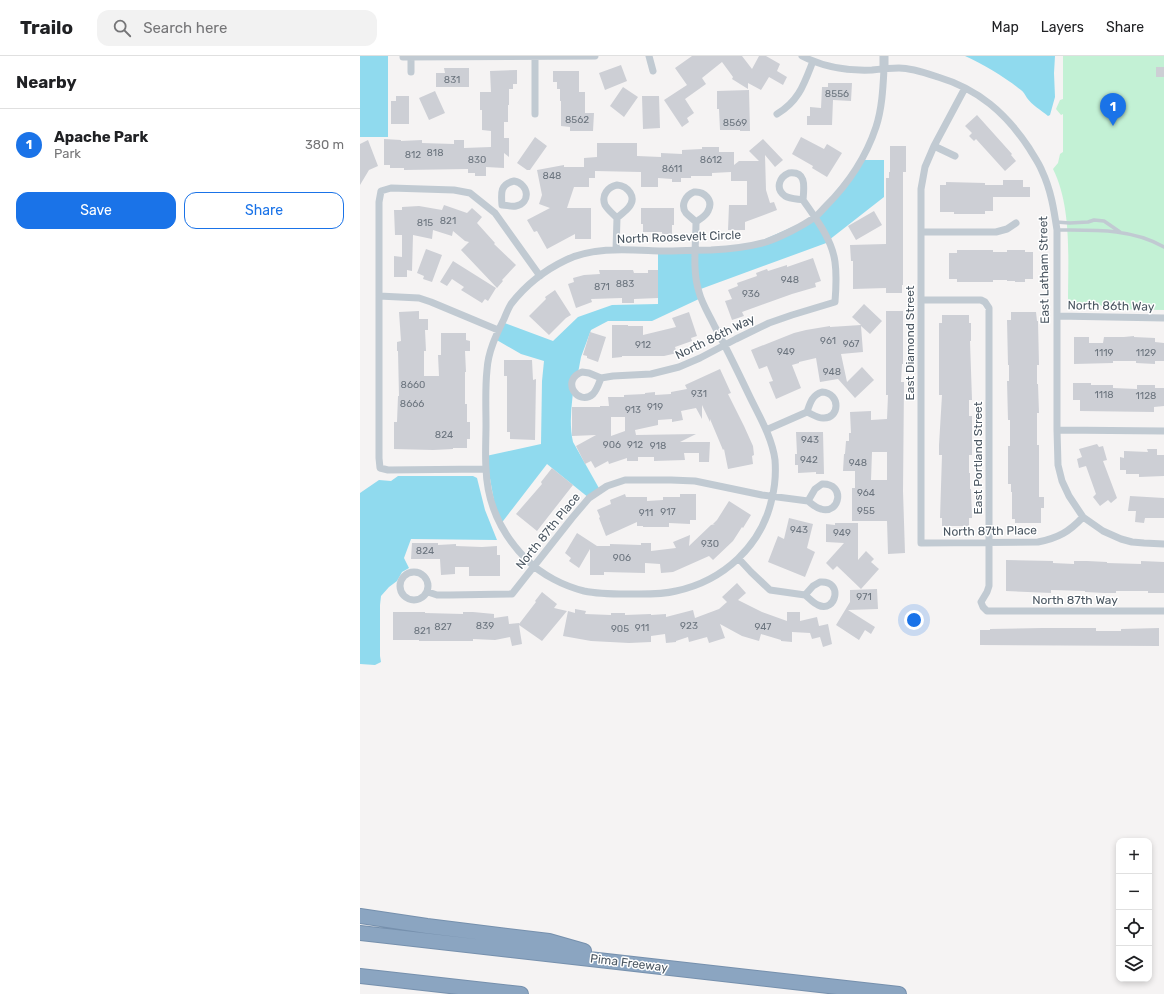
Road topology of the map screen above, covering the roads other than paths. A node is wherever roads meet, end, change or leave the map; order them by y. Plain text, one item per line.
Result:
1 (403, 56) edge
2 (596, 56) edge
3 (649, 56) edge
4 (802, 56) edge
5 (884, 56) edge
6 (411, 57) edge
7 (535, 57) edge
8 (813, 61) junction
9 (884, 69) junction
10 (653, 71) dead end
11 (411, 72) dead end
12 (965, 88) junction
13 (535, 114) dead end
14 (777, 114) dead end
15 (934, 146) junction
16 (955, 156) dead end
17 (803, 200) dead end
18 (502, 205) dead end
19 (495, 213) junction
20 (815, 217) junction
21 (617, 218) junction
22 (696, 222) dead end
23 (1056, 222) junction
24 (1016, 223) dead end
25 (1057, 230) junction
26 (922, 232) junction
27 (1121, 233) junction
28 (1164, 247) edge
29 (616, 250) junction
30 (696, 250) junction
31 (540, 276) junction
32 (379, 296) junction
33 (921, 300) junction
34 (1057, 316) junction
35 (1164, 318) edge
36 (498, 330) junction
37 (724, 345) junction
38 (601, 378) dead end
39 (808, 412) dead end
40 (766, 430) junction
41 (1057, 430) junction
42 (1164, 431) edge
43 (486, 469) junction
44 (773, 496) junction
45 (808, 501) dead end
46 (1083, 517) junction
47 (922, 543) joint
48 (989, 543) junction
49 (1164, 544) edge
50 (739, 559) junction
51 (533, 566) junction
52 (428, 592) junction
53 (806, 595) dead end
54 (986, 611) joint
55 (1164, 611) edge
56 (360, 916) edge
57 (360, 933) edge
58 (623, 962) junction
59 (360, 976) edge
60 (521, 994) edge
61 (899, 994) edge

1 - 6 street
2 - 7 street
3 - 10 street
4 - 8 street, East Latham Street
5 - 9 street
6 - 7 street
6 - 11 street
7 - 13 street
8 - 9 street, East Latham Street
8 - 14 street
9 - 12 street, East Latham Street
9 - 20 street, North Roosevelt Circle
12 - 15 street, East Diamond Street
12 - 23 street, East Latham Street
15 - 16 street
15 - 26 street, East Diamond Street
17 - 20 street
18 - 19 street
19 - 31 street
19 - 32 street
20 - 30 street, North Roosevelt Circle
20 - 37 street, North 86th Way
21 - 21 street
21 - 29 street
22 - 30 street
23 - 25 street, East Latham Street
23 - 27 lane
24 - 26 street
25 - 27 lane
25 - 34 street, East Latham Street
26 - 33 street, East Diamond Street
27 - 28 lane
29 - 30 street, North Roosevelt Circle
29 - 31 street, North Roosevelt Circle
30 - 37 street
31 - 36 street, North Roosevelt Circle
32 - 36 street
32 - 43 street
33 - 47 street, East Diamond Street
33 - 48 street, East Portland Street
34 - 35 street, North 86th Way
34 - 41 street, East Latham Street
36 - 43 street, North Roosevelt Circle
37 - 38 street, North 86th Way
37 - 40 street
39 - 40 street
40 - 44 street
41 - 42 street
41 - 46 street, East Latham Street
43 - 51 street, North Roosevelt Circle
44 - 45 street, North 87th Place
44 - 50 street
44 - 51 street, North 87th Place
46 - 48 street, North 87th Place
46 - 49 street
47 - 48 street, North 87th Place
48 - 54 street, East Portland Street
50 - 51 street
50 - 53 street
51 - 52 street, North 87th Place
52 - 52 street
54 - 55 street, North 87th Way
56 - 58 highway
57 - 58 highway, Pima Freeway
58 - 61 highway, Pima Freeway
59 - 60 highway

